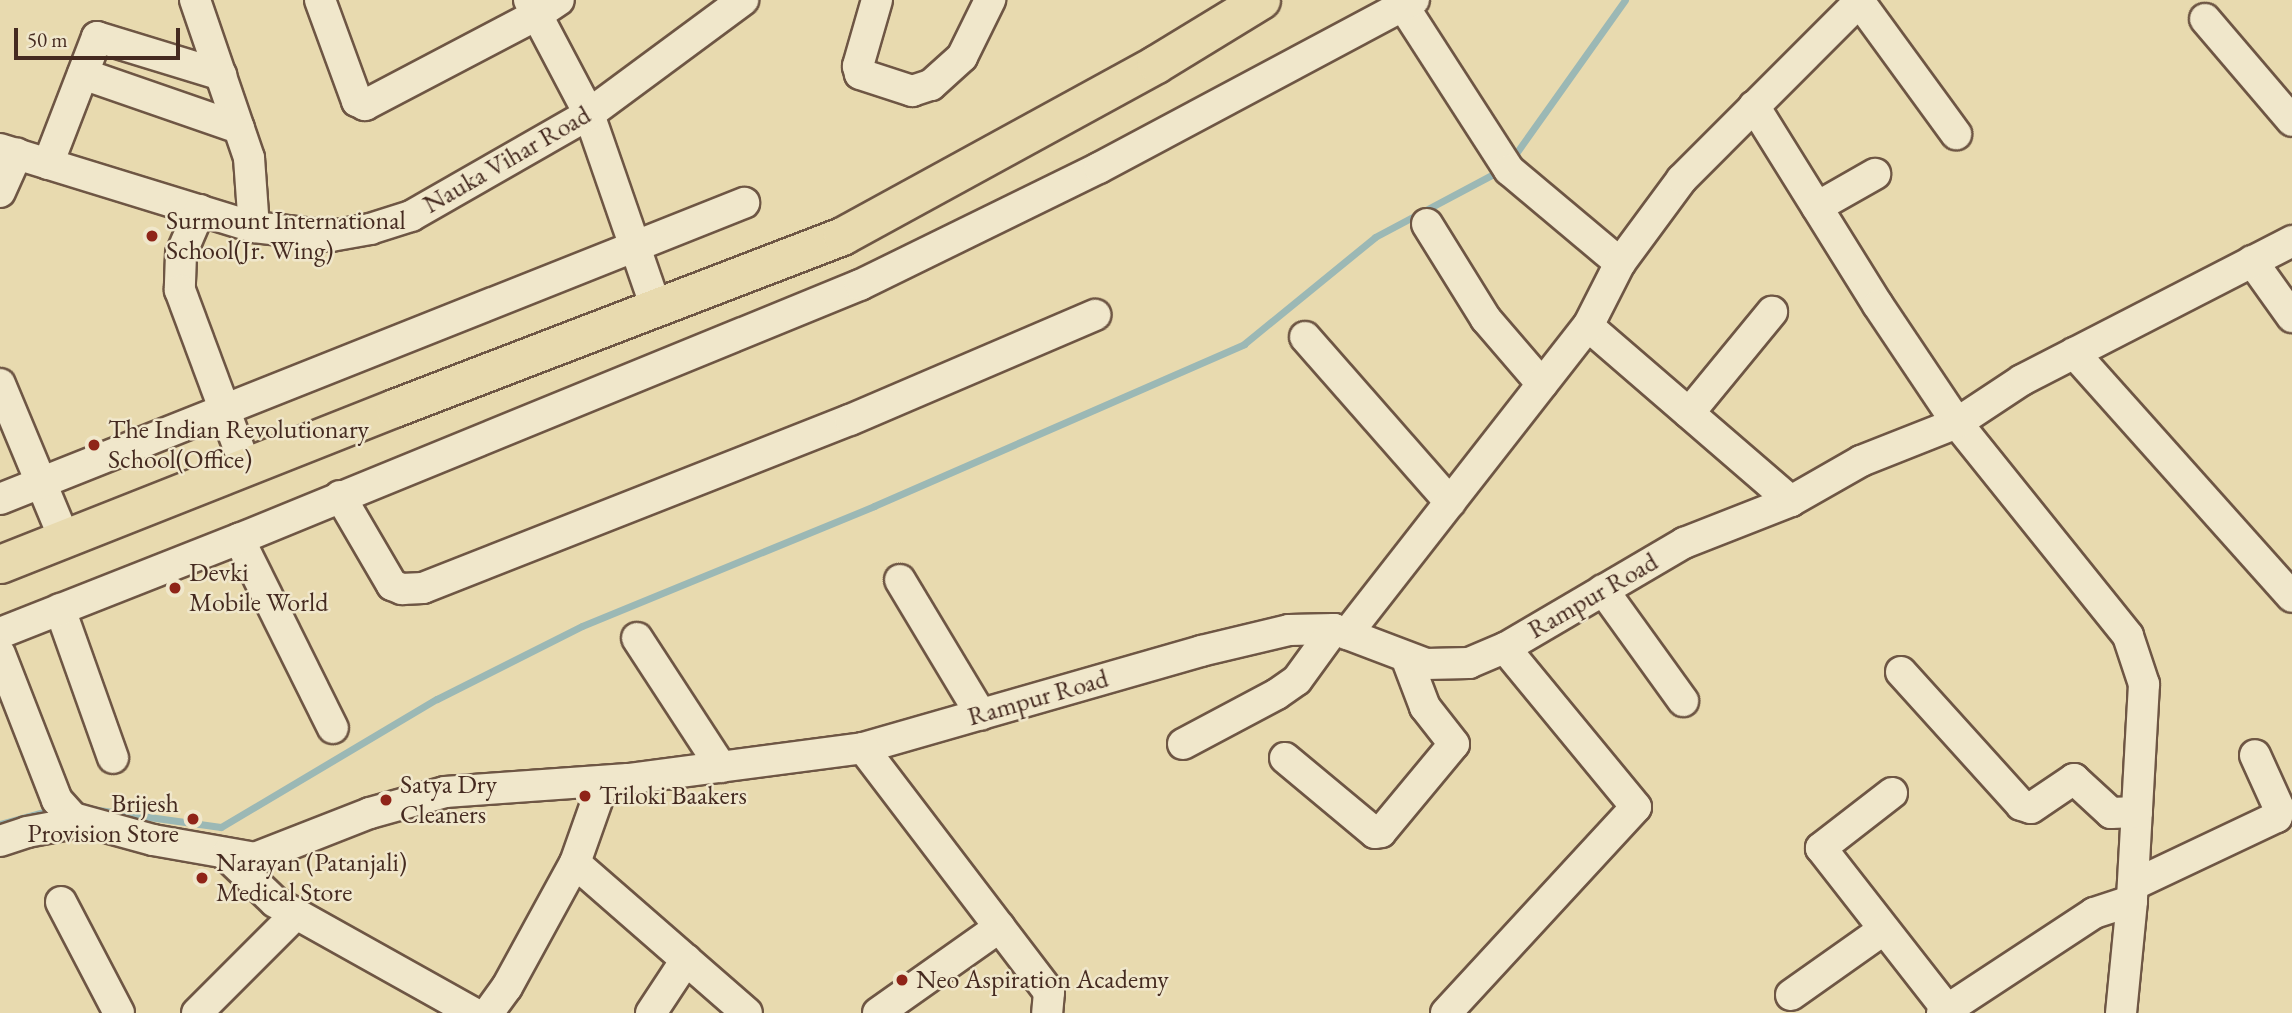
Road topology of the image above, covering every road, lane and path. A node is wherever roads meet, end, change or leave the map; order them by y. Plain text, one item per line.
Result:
1 (195, 0) edge
2 (743, 0) edge
3 (877, 0) edge
4 (990, 0) edge
5 (1261, 0) edge
6 (1860, 1) edge
7 (327, 3) edge
8 (1409, 4) edge
9 (542, 5) edge
10 (2205, 19) dead end
11 (83, 74) junction
12 (221, 75) junction
13 (1754, 106) junction
14 (589, 114) junction
15 (2292, 121) edge
16 (239, 128) junction
17 (1956, 134) dead end
18 (8, 151) edge
19 (48, 164) junction
20 (1875, 174) dead end
21 (0, 192) edge
22 (744, 203) dead end
23 (1817, 207) junction
24 (200, 210) junction
25 (1427, 225) dead end
26 (254, 227) junction
27 (2292, 241) edge
28 (636, 246) junction
29 (2252, 261) junction
30 (1619, 263) junction
31 (656, 307) junction
32 (1772, 312) dead end
33 (1095, 315) dead end
34 (2292, 317) edge
35 (1588, 326) junction
36 (1305, 337) dead end
37 (2074, 353) junction
38 (0, 384) edge
39 (1542, 384) junction
40 (225, 410) junction
41 (1689, 413) junction
42 (1957, 423) junction
43 (246, 467) junction
44 (43, 482) junction
45 (340, 496) junction
46 (0, 499) edge
47 (1791, 500) junction
48 (1450, 502) junction
49 (239, 539) junction
50 (65, 540) junction
51 (0, 564) edge
52 (900, 580) dead end
53 (1602, 590) junction
54 (2292, 597) edge
55 (60, 609) junction
56 (1340, 632) junction
57 (0, 633) edge
58 (637, 638) dead end
59 (1505, 648) junction
60 (0, 654) edge
61 (1406, 657) junction
62 (1901, 672) dead end
63 (1683, 701) dead end
64 (981, 715) junction
65 (333, 729) dead end
66 (1183, 744) dead end
67 (863, 748) junction
68 (2255, 755) dead end
69 (113, 758) dead end
70 (1285, 758) dead end
71 (721, 767) junction
72 (604, 781) junction
73 (1892, 793) dead end
74 (2137, 812) junction
75 (70, 813) junction
76 (0, 841) edge
77 (226, 855) junction
78 (575, 863) junction
79 (2132, 893) junction
80 (61, 902) dead end
81 (296, 914) junction
82 (1000, 928) junction
83 (1883, 930) junction
84 (686, 960) junction
85 (1791, 995) dead end
86 (1944, 1011) edge
87 (119, 1013) edge
88 (197, 1013) edge
89 (474, 1013) edge
90 (488, 1013) edge
91 (651, 1013) edge
92 (747, 1013) edge
93 (878, 1013) edge
94 (1047, 1013) edge
95 (1446, 1013) edge
96 (2121, 1013) edge

1 - 12 street
2 - 14 street, Nauka Vihar Road
3 - 4 street
5 - 31 main road
6 - 13 street
6 - 17 street
7 - 9 street
8 - 30 street
8 - 45 street
9 - 14 street
10 - 15 street
11 - 12 street
11 - 16 street
11 - 19 street
12 - 16 street
13 - 23 street
13 - 30 street
14 - 26 street, Nauka Vihar Road
14 - 28 street
16 - 26 street
18 - 19 street, Nauka Vihar Road
18 - 21 street
19 - 24 street, Nauka Vihar Road
20 - 23 street
22 - 28 street
23 - 42 street
24 - 26 street, Nauka Vihar Road
24 - 40 street
25 - 39 street
27 - 29 street, Rampur Road
28 - 31 street
28 - 40 street
29 - 34 street
29 - 37 street, Rampur Road
30 - 35 street
31 - 43 main road
32 - 41 street
33 - 45 street
35 - 39 street
35 - 41 street
36 - 48 street
37 - 42 street, Rampur Road
37 - 54 street
38 - 44 street
39 - 48 street
40 - 43 street
40 - 44 street
41 - 47 street
42 - 47 street, Rampur Road
42 - 74 street
43 - 50 main road
44 - 46 street
44 - 50 street
45 - 49 street
47 - 53 street, Rampur Road
48 - 56 street
49 - 55 street
49 - 65 street
50 - 51 main road
52 - 64 street
53 - 59 street, Rampur Road
53 - 63 street
55 - 57 street
55 - 69 street
56 - 61 street, Rampur Road
56 - 64 street, Rampur Road
56 - 66 street
58 - 71 street
59 - 61 street, Rampur Road
59 - 95 street
60 - 75 street
61 - 70 street
62 - 74 street
64 - 67 street, Rampur Road
67 - 71 street, Rampur Road
67 - 82 street
68 - 79 street
71 - 72 street, Rampur Road
72 - 77 street, Rampur Road
72 - 78 street
73 - 83 street
74 - 79 street
75 - 76 street
75 - 77 street, Rampur Road
77 - 81 street
78 - 84 street
78 - 90 street
79 - 86 street
79 - 96 street
80 - 87 street
81 - 88 street
81 - 89 street
82 - 93 street
82 - 94 street
83 - 85 street
83 - 86 street
84 - 91 street
84 - 92 street

